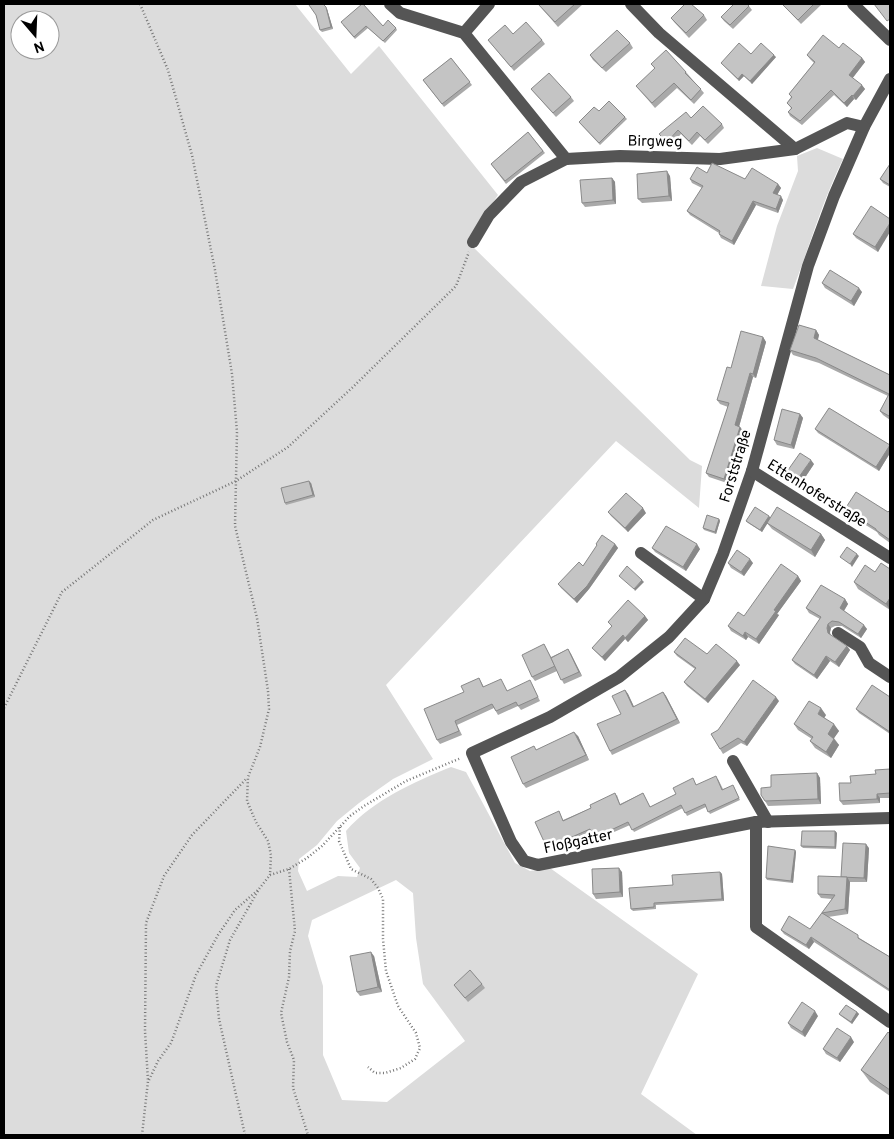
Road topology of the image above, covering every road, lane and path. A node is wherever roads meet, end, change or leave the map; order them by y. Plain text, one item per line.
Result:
1 (140, 4) edge
2 (390, 4) edge
3 (489, 4) edge
4 (631, 4) edge
5 (853, 4) edge
6 (464, 33) junction
7 (890, 40) edge
8 (890, 79) edge
9 (864, 127) junction
10 (795, 149) junction
11 (566, 158) junction
12 (473, 242) joint
13 (752, 471) junction
14 (236, 481) junction
15 (641, 554) dead end
16 (890, 558) edge
17 (704, 599) junction
18 (838, 633) dead end
19 (890, 677) edge
20 (4, 708) edge
21 (472, 753) junction
22 (733, 761) dead end
23 (248, 777) junction
24 (890, 818) edge
25 (762, 822) junction
26 (340, 827) junction
27 (289, 869) junction
28 (270, 875) junction
29 (259, 889) junction
30 (890, 1022) edge
31 (368, 1067) dead end
32 (148, 1081) junction
33 (142, 1135) edge
34 (245, 1135) edge
35 (308, 1135) edge

1 - 14 path
2 - 6 street
3 - 6 street
4 - 10 street
5 - 7 street
6 - 11 street
8 - 9 street, Forststraße
9 - 10 street, Birgweg
9 - 13 street, Forststraße
10 - 11 street, Birgweg
11 - 12 street, Birgweg
12 - 14 path
13 - 16 street, Ettenhoferstraße
13 - 17 street, Forststraße
14 - 20 path
14 - 23 path
15 - 17 street
17 - 21 street, Forststraße
18 - 19 street
21 - 25 street, Floßgatter
21 - 26 path
22 - 25 street
23 - 28 path
23 - 32 path
24 - 25 street, Floßgatter
25 - 30 street
26 - 27 path
26 - 31 path
27 - 28 path
27 - 35 path
28 - 29 path
29 - 32 path
29 - 34 path
32 - 33 path

